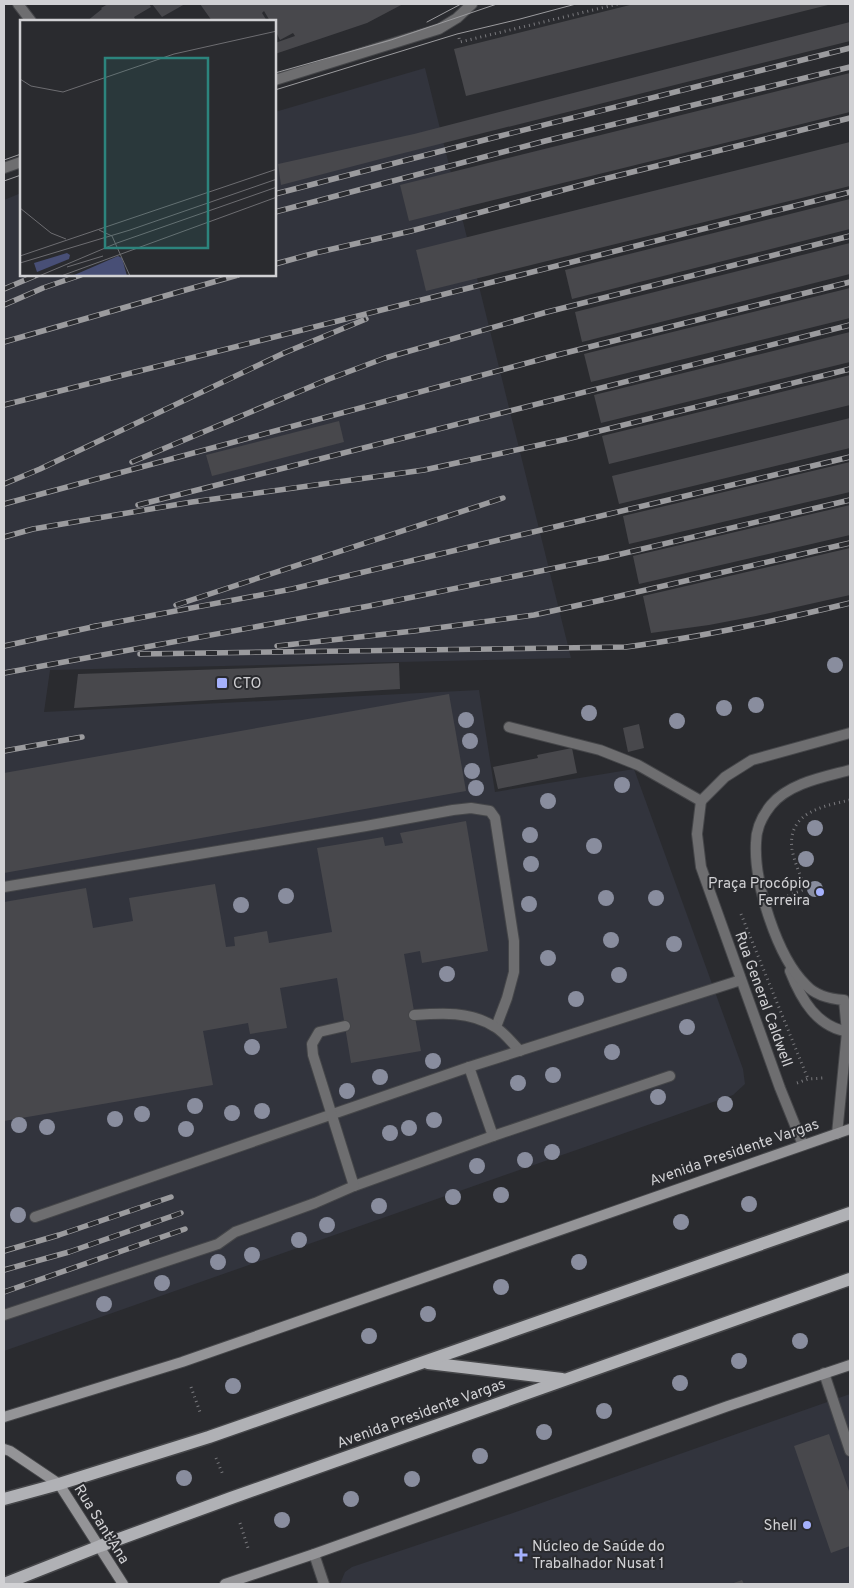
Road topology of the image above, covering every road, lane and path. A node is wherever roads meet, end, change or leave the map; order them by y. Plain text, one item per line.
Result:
1 (18, 4) edge
2 (472, 4) edge
3 (618, 4) edge
4 (31, 20) edge
5 (452, 21) junction
6 (276, 80) edge
7 (20, 162) edge
8 (4, 168) edge
9 (510, 727) dead end
10 (850, 733) edge
11 (850, 770) edge
12 (850, 800) edge
13 (701, 801) junction
14 (4, 886) edge
15 (805, 889) dead end
16 (741, 914) dead end
17 (785, 959) junction
18 (741, 980) junction
19 (414, 1014) dead end
20 (345, 1026) dead end
21 (496, 1027) junction
22 (849, 1032) edge
23 (520, 1051) junction
24 (469, 1068) junction
25 (670, 1076) dead end
26 (843, 1077) junction
27 (808, 1079) junction
28 (780, 1088) junction
29 (332, 1115) junction
30 (850, 1129) edge
31 (837, 1134) junction
32 (493, 1136) junction
33 (803, 1146) junction
34 (354, 1186) junction
35 (850, 1213) edge
36 (35, 1217) dead end
37 (850, 1280) edge
38 (4, 1315) edge
39 (423, 1362) junction
40 (850, 1365) edge
41 (824, 1373) junction
42 (566, 1379) junction
43 (191, 1387) dead end
44 (200, 1412) dead end
45 (4, 1417) edge
46 (4, 1449) edge
47 (850, 1452) edge
48 (216, 1458) dead end
49 (223, 1474) dead end
50 (59, 1484) junction
51 (4, 1499) edge
52 (240, 1523) dead end
53 (100, 1546) junction
54 (248, 1548) dead end
55 (314, 1554) junction
56 (4, 1584) edge
57 (123, 1584) edge
58 (225, 1584) edge
59 (324, 1584) edge

1 - 4 street
2 - 5 street
3 - 5 path
5 - 6 street
7 - 8 street
9 - 13 street
10 - 13 street
11 - 17 street
12 - 15 path
13 - 18 street, Rua General Caldwell
14 - 21 street
16 - 27 path
17 - 22 street
17 - 22 street
18 - 23 street
18 - 28 street, Rua General Caldwell
19 - 21 street
20 - 29 street
21 - 23 street
22 - 26 street
23 - 24 street
24 - 29 street
24 - 32 street
25 - 32 street
26 - 27 path
26 - 31 street
27 - 28 path
28 - 33 street, Rua General Caldwell
29 - 34 street
29 - 36 street
30 - 31 main road, Avenida Presidente Vargas
31 - 33 main road, Avenida Presidente Vargas
32 - 34 street
33 - 45 main road, Avenida Presidente Vargas
34 - 38 street
35 - 39 main road
37 - 42 main road, Avenida Presidente Vargas
39 - 42 main road
39 - 50 main road
40 - 41 main road
41 - 47 street
41 - 55 main road
42 - 53 main road, Avenida Presidente Vargas
43 - 44 path
46 - 50 main road, Rua Sant'Ana
48 - 49 path
50 - 51 main road
50 - 53 main road, Rua Sant'Ana
52 - 54 path
53 - 56 main road, Avenida Presidente Vargas
53 - 57 main road, Rua Sant'Ana
55 - 58 main road
55 - 59 street

